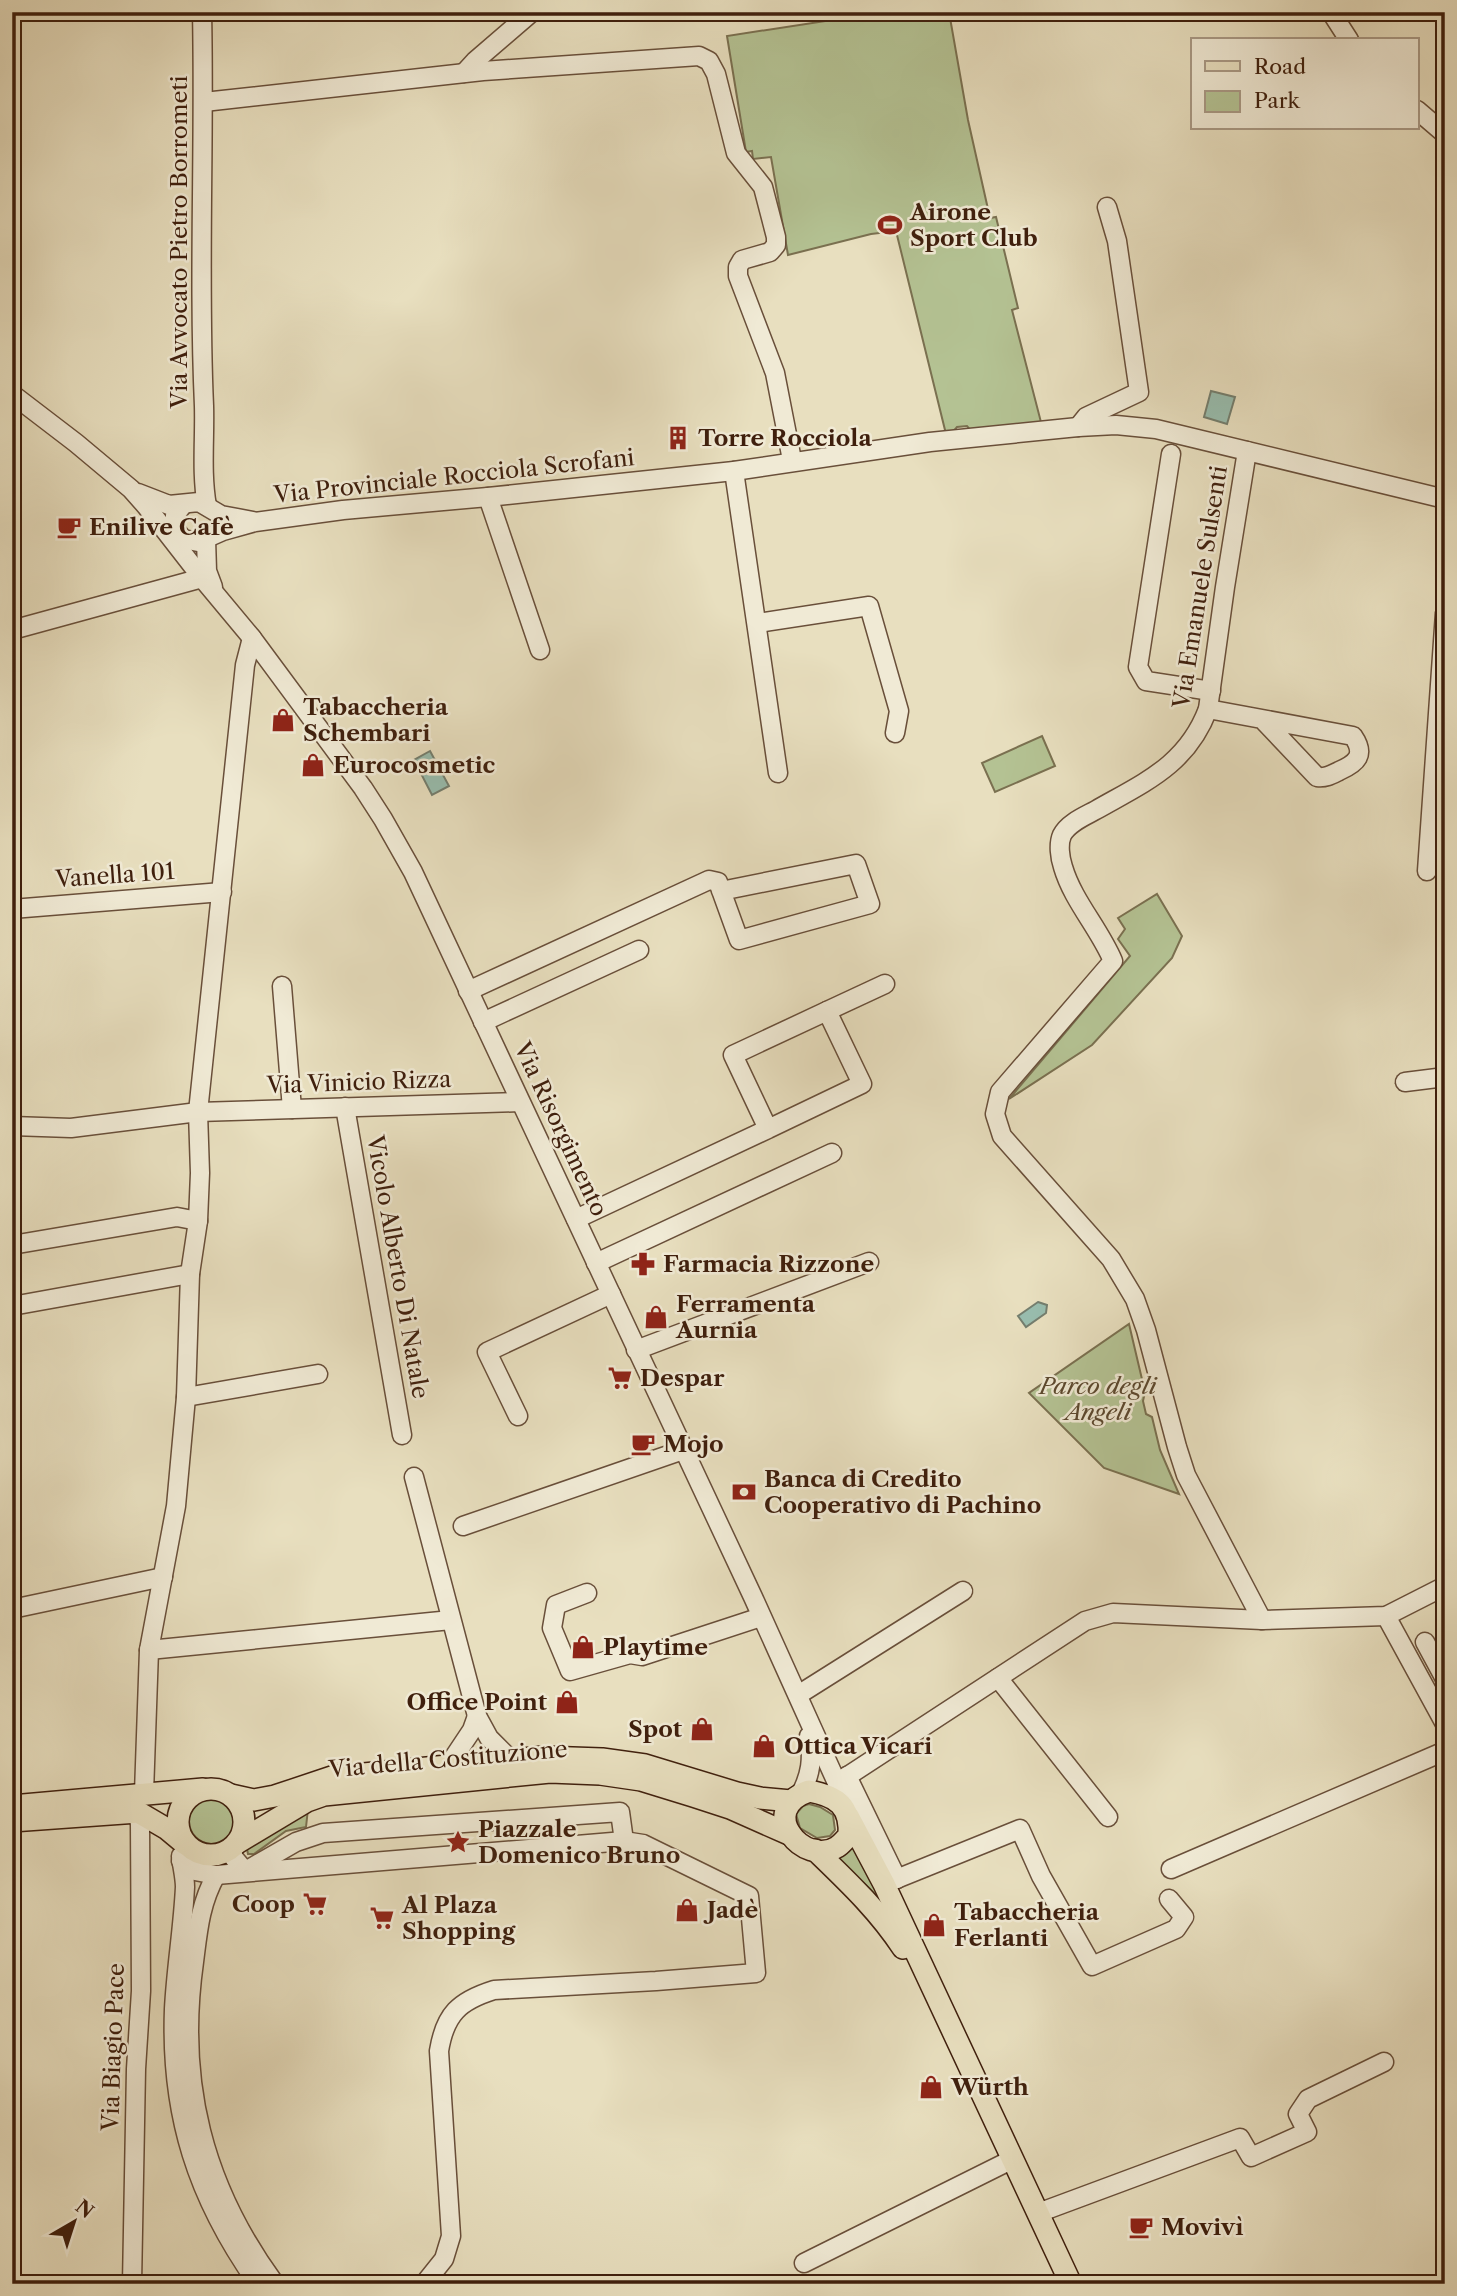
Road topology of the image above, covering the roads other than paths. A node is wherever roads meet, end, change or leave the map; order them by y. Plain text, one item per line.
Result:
1 (202, 12) edge
2 (532, 12) edge
3 (1331, 12) edge
4 (1348, 38) edge
5 (464, 73) junction
6 (204, 102) junction
7 (1418, 111) edge
8 (1445, 134) edge
9 (1107, 207) dead end
10 (12, 394) edge
11 (1078, 427) junction
12 (1247, 451) junction
13 (1171, 454) dead end
14 (792, 460) junction
15 (203, 471) junction
16 (734, 471) junction
17 (131, 489) junction
18 (488, 498) junction
19 (1445, 499) edge
20 (185, 504) junction
21 (208, 507) junction
22 (255, 522) junction
23 (176, 535) junction
24 (207, 538) junction
25 (202, 578) junction
26 (216, 593) junction
27 (1445, 613) edge
28 (758, 623) junction
29 (12, 630) edge
30 (252, 638) junction
31 (540, 650) dead end
32 (1211, 691) junction
33 (1208, 709) junction
34 (1263, 720) junction
35 (895, 733) dead end
36 (778, 774) dead end
37 (1427, 871) dead end
38 (721, 891) junction
39 (222, 892) junction
40 (12, 909) edge
41 (639, 950) dead end
42 (885, 984) dead end
43 (282, 986) dead end
44 (468, 991) junction
45 (827, 1011) junction
46 (483, 1022) junction
47 (1445, 1077) edge
48 (1405, 1082) dead end
49 (520, 1102) junction
50 (345, 1107) junction
51 (292, 1109) junction
52 (198, 1112) junction
53 (12, 1126) edge
54 (768, 1129) junction
55 (832, 1153) dead end
56 (576, 1219) junction
57 (198, 1221) junction
58 (12, 1245) edge
59 (869, 1262) dead end
60 (596, 1263) junction
61 (190, 1274) junction
62 (611, 1294) junction
63 (12, 1306) edge
64 (636, 1350) junction
65 (318, 1374) dead end
66 (186, 1398) junction
67 (518, 1416) dead end
68 (402, 1434) dead end
69 (683, 1450) junction
70 (414, 1477) dead end
71 (463, 1526) dead end
72 (163, 1577) junction
73 (1445, 1586) edge
74 (963, 1591) dead end
75 (587, 1593) dead end
76 (12, 1609) edge
77 (1391, 1613) junction
78 (761, 1617) junction
79 (451, 1620) junction
80 (1262, 1620) junction
81 (1418, 1640) junction
82 (1445, 1643) edge
83 (149, 1650) junction
84 (998, 1678) junction
85 (1445, 1679) edge
86 (798, 1695) junction
87 (1445, 1699) edge
88 (477, 1716) junction
89 (807, 1718) junction
90 (1445, 1724) edge
91 (1445, 1751) edge
92 (510, 1760) junction
93 (448, 1766) junction
94 (842, 1780) junction
95 (205, 1789) junction
96 (231, 1795) junction
97 (795, 1798) junction
98 (141, 1802) junction
99 (12, 1806) edge
100 (846, 1812) junction
101 (1108, 1817) dead end
102 (509, 1819) junction
103 (12, 1821) edge
104 (791, 1835) junction
105 (624, 1841) junction
106 (182, 1844) junction
107 (815, 1850) junction
108 (511, 1851) junction
109 (237, 1855) junction
110 (1171, 1869) dead end
111 (220, 1875) junction
112 (891, 1882) junction
113 (1170, 1899) dead end
114 (942, 2009) junction
115 (1384, 2062) dead end
116 (1013, 2159) junction
117 (1038, 2213) junction
118 (804, 2263) dead end
119 (132, 2284) edge
120 (258, 2284) edge
121 (275, 2284) edge
122 (424, 2284) edge
123 (1072, 2284) edge

1 - 6 street, Via Avvocato Pietro Borrometi
2 - 5 street
3 - 4 street
5 - 6 street
5 - 14 street
6 - 15 street, Via Avvocato Pietro Borrometi
7 - 8 street
9 - 11 street
10 - 17 street
11 - 12 street, Via Provinciale Rocciola Scrofani
11 - 14 street, Via Provinciale Rocciola Scrofani
12 - 19 street, Via Provinciale Rocciola Scrofani
12 - 32 street, Via Emanuele Sulsenti
13 - 32 street
14 - 16 street, Via Provinciale Rocciola Scrofani
15 - 20 street
15 - 21 street, Via Avvocato Pietro Borrometi
16 - 18 street, Via Provinciale Rocciola Scrofani
16 - 28 street
17 - 20 street
17 - 23 street, Via Risorgimento
18 - 22 street, Via Provinciale Rocciola Scrofani
18 - 31 street
20 - 21 street
20 - 23 street
21 - 22 street
21 - 24 street
22 - 24 street
23 - 24 street
23 - 25 street, Via Risorgimento
24 - 26 street
25 - 26 street, Via Risorgimento
25 - 29 street
26 - 30 street, Via Risorgimento
27 - 37 street
28 - 35 street
28 - 36 street
30 - 39 street, Via Biagio Pace
30 - 44 street, Via Risorgimento
32 - 33 street, Via Emanuele Sulsenti
33 - 34 street
33 - 80 street, Via Emanuele Sulsenti
34 - 34 street
38 - 38 street
38 - 44 street
39 - 40 street, Vanella 101
39 - 52 street, Via Biagio Pace
41 - 46 street
42 - 45 street
43 - 51 street
44 - 46 street, Via Risorgimento
45 - 54 street
45 - 54 street
46 - 49 street, Via Risorgimento
47 - 48 street
49 - 50 street, Via Vinicio Rizza
49 - 56 street, Via Risorgimento
50 - 51 street, Via Vinicio Rizza
50 - 68 street, Vicolo Alberto Di Natale
51 - 52 street, Via Vinicio Rizza
52 - 53 street, Via Vinicio Rizza
52 - 57 street, Via Biagio Pace
54 - 56 street
55 - 60 street
56 - 60 street, Via Risorgimento
57 - 58 street
57 - 61 street, Via Biagio Pace
59 - 64 street
60 - 62 street, Via Risorgimento
61 - 63 street
61 - 66 street, Via Biagio Pace
62 - 64 street, Via Risorgimento
62 - 67 street
64 - 69 street, Via Risorgimento
65 - 66 street
66 - 72 street, Via Biagio Pace
69 - 71 street
69 - 78 street, Via Risorgimento
70 - 79 street
72 - 76 street
72 - 83 street, Via Biagio Pace
73 - 77 street
74 - 86 street
75 - 78 street
77 - 80 street
77 - 81 street
77 - 90 street
78 - 86 street, Via Risorgimento
79 - 83 street
79 - 88 street
80 - 84 street
81 - 82 street
81 - 85 street
81 - 87 street
83 - 98 street, Via Biagio Pace
84 - 94 street
84 - 101 street
86 - 89 street, Via Risorgimento
88 - 92 street
88 - 93 street
89 - 94 street
89 - 97 street
91 - 110 street
92 - 93 main road, Via della Costituzione
92 - 97 main road, Via della Costituzione
93 - 96 main road, Via della Costituzione
94 - 100 street
94 - 112 street
95 - 96 main road
95 - 98 main road
95 - 106 main road
96 - 109 main road
97 - 100 main road
97 - 104 main road
98 - 99 main road
98 - 103 main road
98 - 106 main road
98 - 119 street, Via Biagio Pace
100 - 107 main road
100 - 112 main road
102 - 105 street
102 - 108 street
102 - 109 street
104 - 107 main road
104 - 109 main road, Via della Costituzione
105 - 108 street
105 - 122 street
106 - 109 main road
106 - 111 street
106 - 120 street
107 - 114 main road
108 - 109 street
109 - 111 street
111 - 121 street
112 - 113 street
112 - 114 main road
114 - 116 main road
115 - 117 street
116 - 117 main road
116 - 118 street
117 - 123 main road

